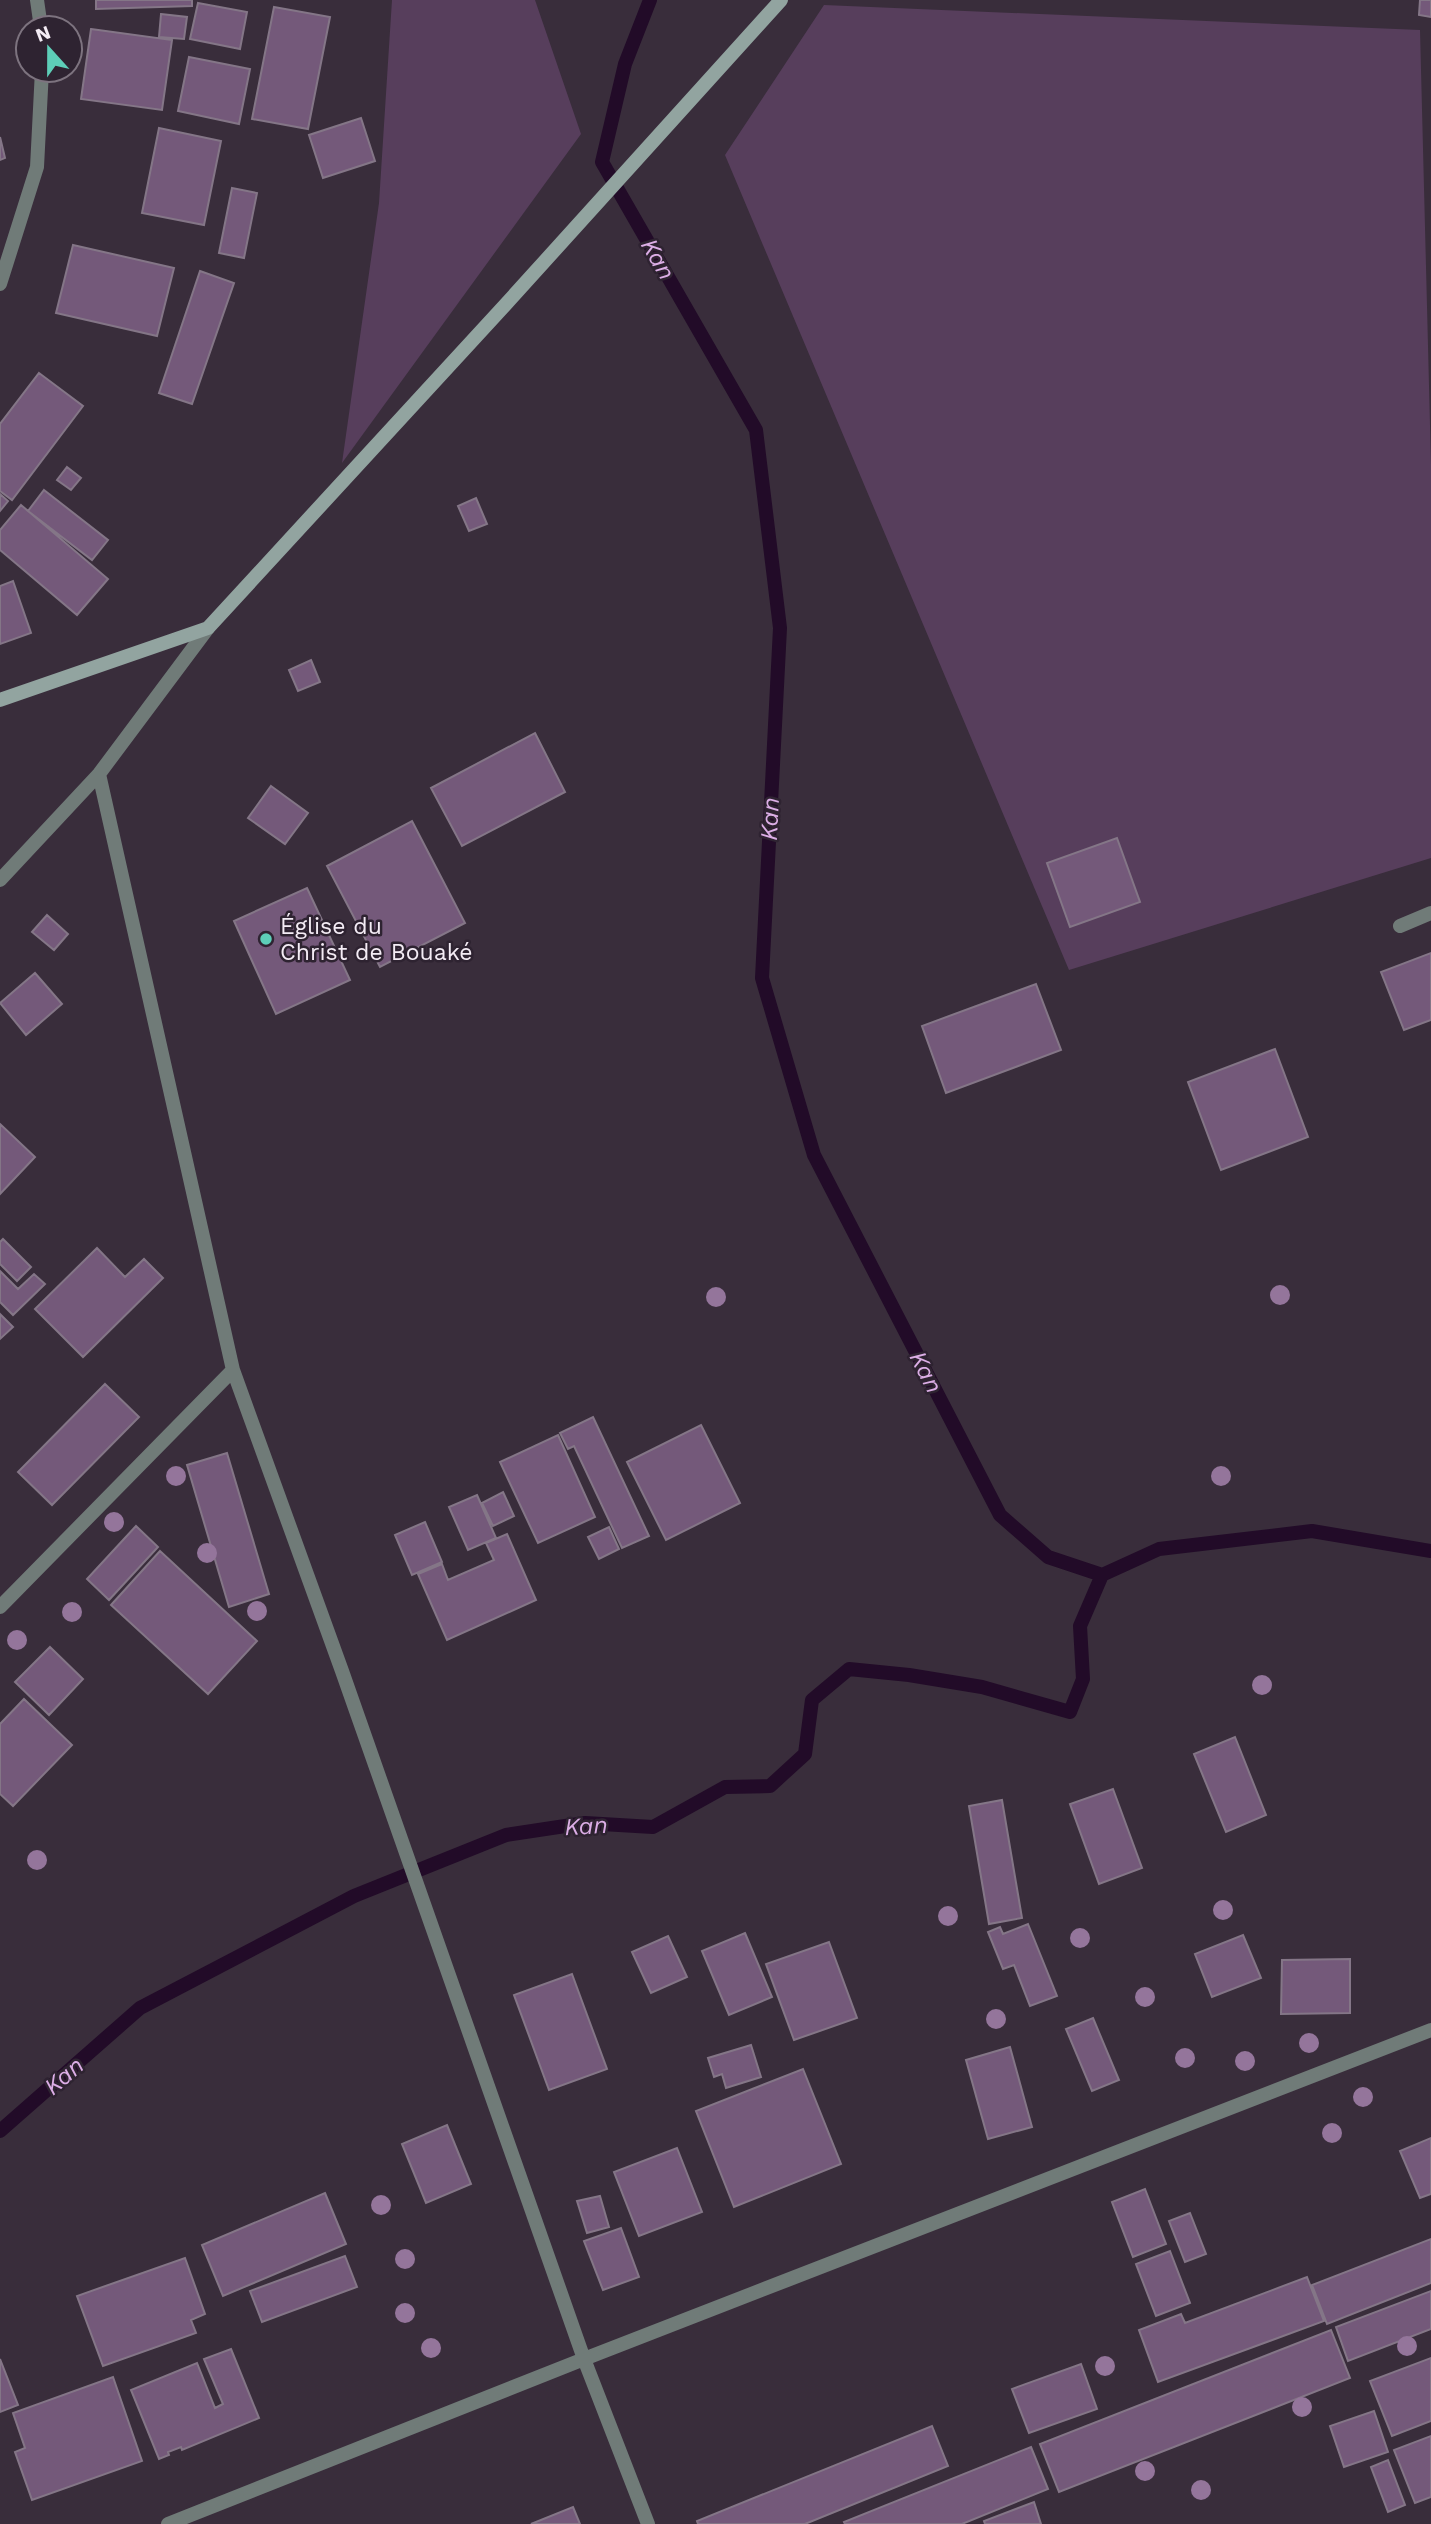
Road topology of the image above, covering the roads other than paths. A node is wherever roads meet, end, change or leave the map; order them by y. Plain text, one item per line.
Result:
1 (781, 0) edge
2 (42, 84) edge
3 (0, 284) edge
4 (208, 628) junction
5 (0, 700) edge
6 (99, 774) junction
7 (0, 880) edge
8 (1431, 913) edge
9 (1400, 926) dead end
10 (233, 1370) junction
11 (0, 1607) edge
12 (1431, 2030) edge
13 (584, 2358) junction
14 (168, 2524) edge
15 (648, 2524) edge

1 - 4 street
2 - 3 street
4 - 5 street
4 - 6 street
6 - 7 street
6 - 10 street
8 - 9 street
10 - 11 street
10 - 13 street
12 - 13 street
13 - 14 street
13 - 15 street

